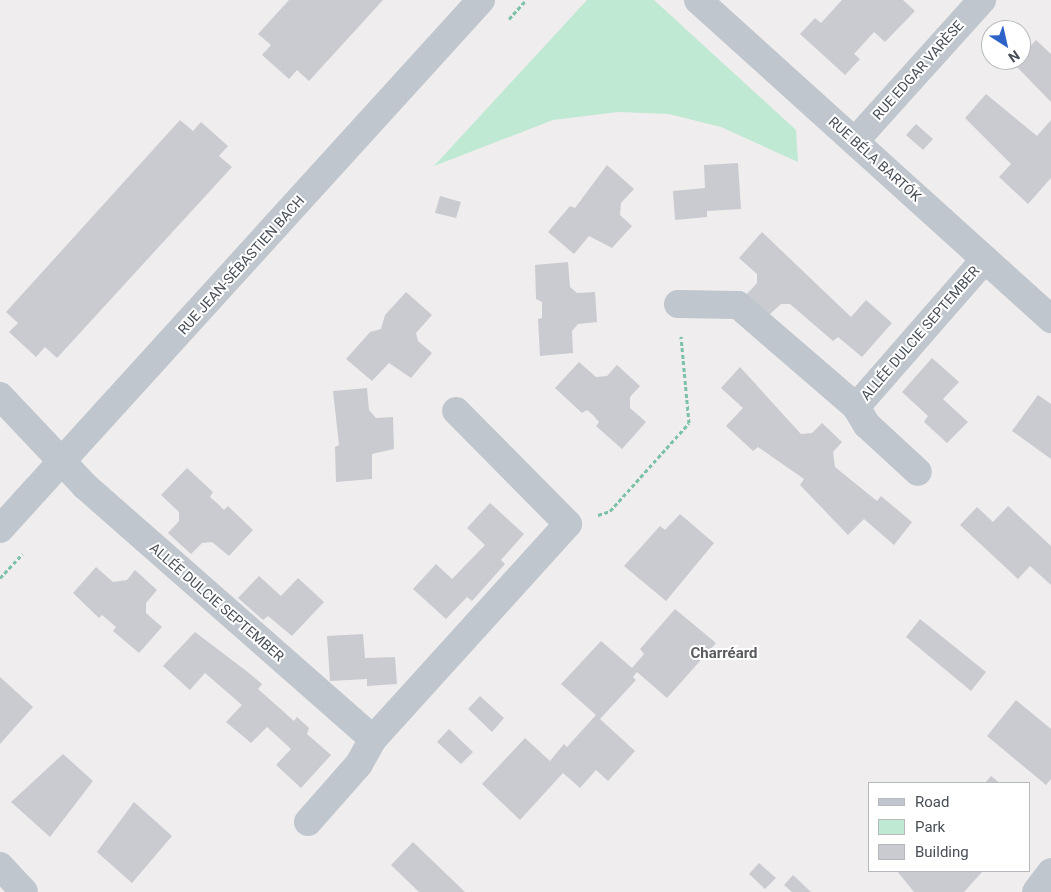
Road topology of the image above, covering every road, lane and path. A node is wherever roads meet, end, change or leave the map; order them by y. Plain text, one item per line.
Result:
1 (481, 0) edge
2 (698, 0) edge
3 (982, 0) edge
4 (855, 141) junction
5 (985, 259) junction
6 (678, 304) joint
7 (1051, 319) edge
8 (0, 396) edge
9 (856, 407) junction
10 (456, 411) dead end
11 (63, 461) junction
12 (918, 472) dead end
13 (568, 524) junction
14 (0, 530) edge
15 (373, 739) junction
16 (308, 822) dead end
17 (0, 866) edge
18 (1051, 872) edge
19 (24, 892) edge
20 (1036, 892) edge

1 - 11 street, RUE JEAN-SÉBASTIEN BACH
2 - 4 street, RUE BÉLA BARTÓK
3 - 4 street, RUE EDGAR VARÈSE
4 - 5 street, RUE BÉLA BARTÓK
5 - 7 street, RUE BÉLA BARTÓK
5 - 9 street, ALLÉE DULCIE SEPTEMBER
6 - 9 street, ALLÉE DULCIE SEPTEMBER
6 - 13 path
8 - 11 street, ALLÉE DULCIE SEPTEMBER
9 - 12 street, ALLÉE DULCIE SEPTEMBER
10 - 13 street
11 - 14 street, RUE JEAN-SÉBASTIEN BACH
11 - 15 street, ALLÉE DULCIE SEPTEMBER
13 - 15 street
15 - 16 street
17 - 19 street
18 - 20 street

